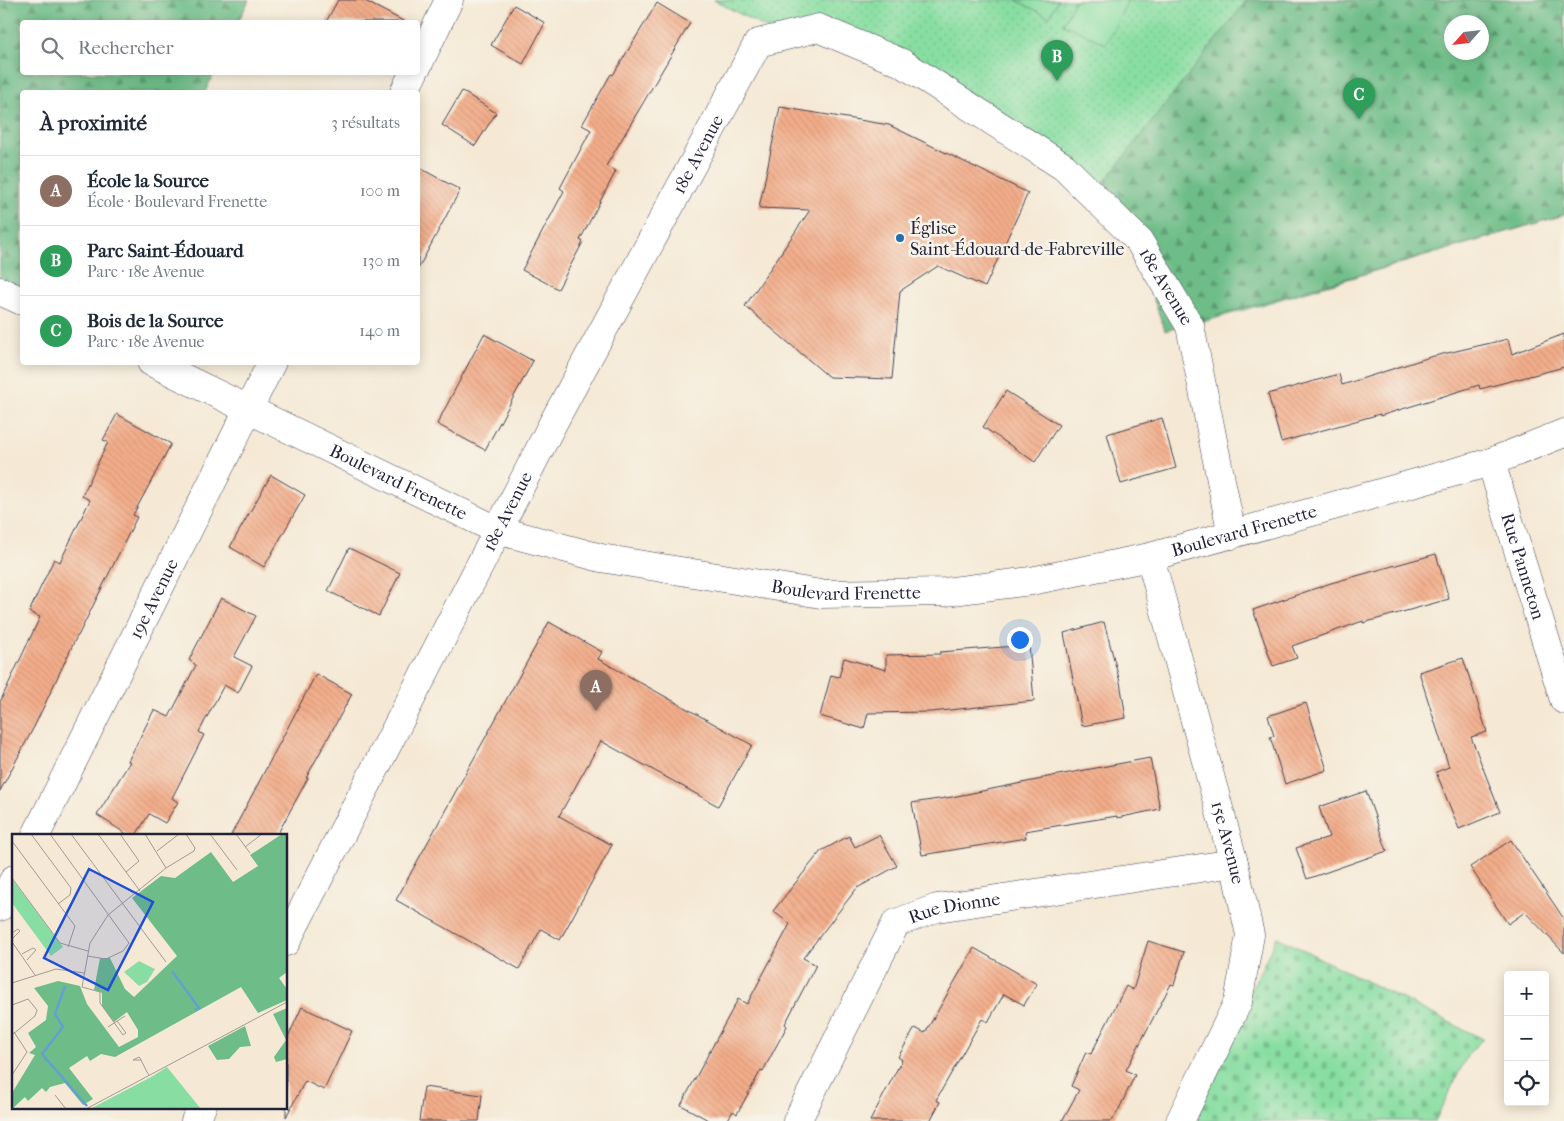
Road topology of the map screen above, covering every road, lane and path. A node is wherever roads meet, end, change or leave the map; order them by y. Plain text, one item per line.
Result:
1 (449, 0) edge
2 (420, 61) edge
3 (412, 75) edge
4 (405, 90) edge
5 (0, 291) edge
6 (20, 301) edge
7 (158, 365) edge
8 (271, 365) edge
9 (249, 409) junction
10 (1564, 433) edge
11 (1491, 462) junction
12 (497, 530) junction
13 (1232, 535) junction
14 (1150, 557) junction
15 (1564, 700) edge
16 (36, 834) edge
17 (1234, 863) junction
18 (12, 884) edge
19 (0, 907) edge
20 (288, 938) edge
21 (202, 1108) edge
22 (195, 1121) edge
23 (798, 1121) edge
24 (1180, 1121) edge

1 - 2 street
3 - 4 street
5 - 6 street
7 - 9 street, Boulevard Frenette
8 - 9 street, 19e Avenue
9 - 12 street, Boulevard Frenette
9 - 16 street, 19e Avenue
10 - 11 street, Boulevard Frenette
11 - 13 street, Boulevard Frenette
11 - 15 street, Rue Panneton
12 - 13 street, 18e Avenue
12 - 14 street, Boulevard Frenette
12 - 20 street, 18e Avenue
13 - 14 street, Boulevard Frenette
14 - 17 street, 15e Avenue
17 - 23 street, Rue Dionne
17 - 24 street, 15e Avenue
18 - 19 street
21 - 22 street

